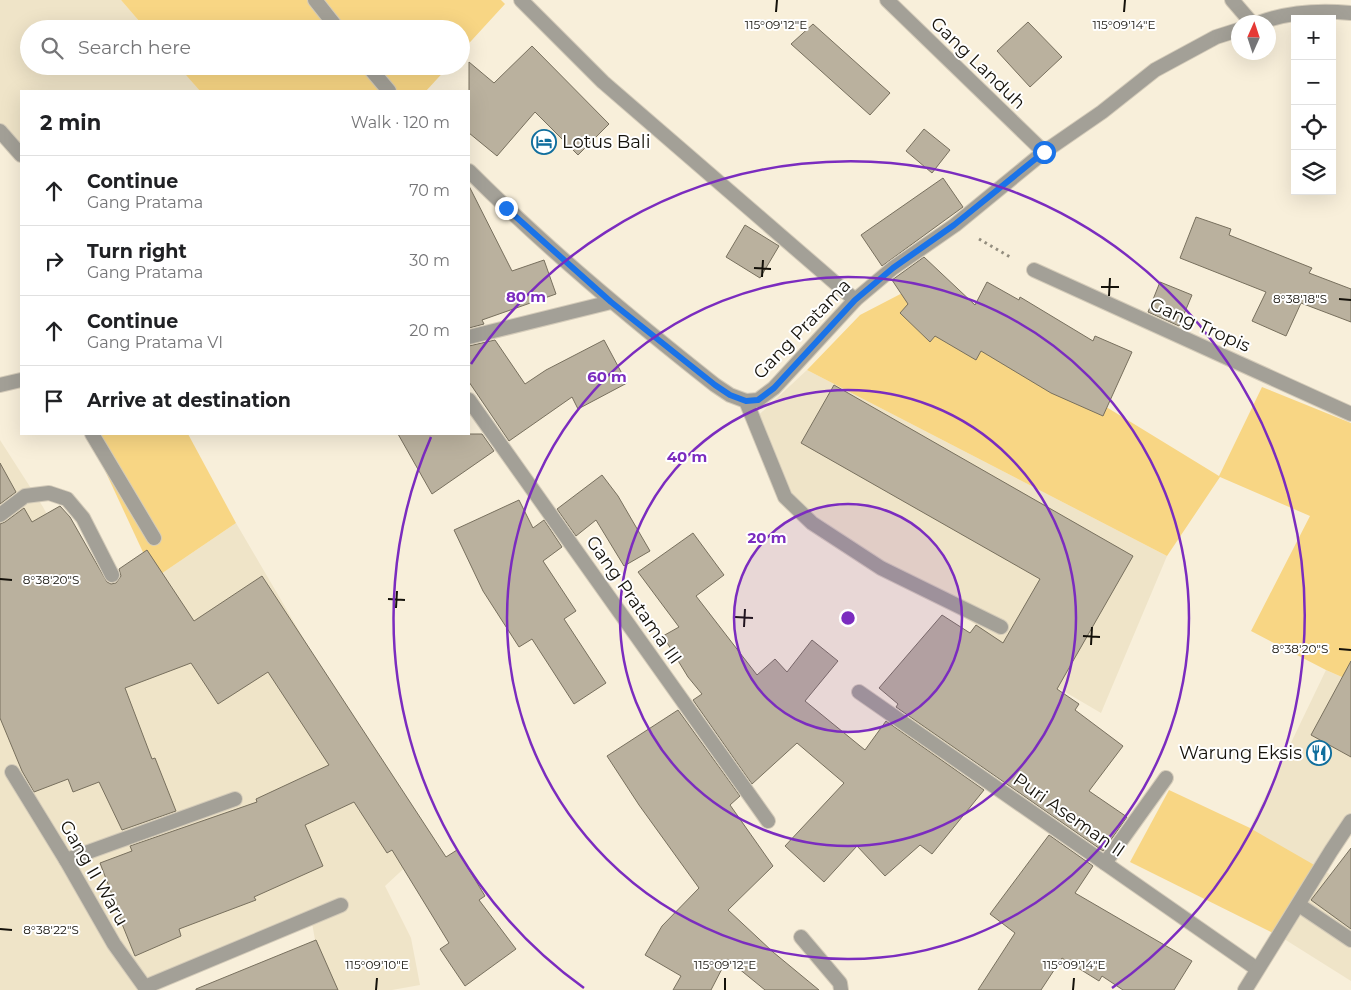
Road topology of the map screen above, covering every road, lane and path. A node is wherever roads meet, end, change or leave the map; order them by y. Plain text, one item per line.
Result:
1 (315, 0) edge
2 (521, 0) edge
3 (887, 0) edge
4 (1232, 0) edge
5 (1351, 13) edge
6 (1245, 15) edge
7 (1276, 17) edge
8 (331, 20) edge
9 (1231, 32) edge
10 (376, 75) edge
11 (388, 90) edge
12 (0, 131) edge
13 (1044, 152) junction
14 (20, 154) edge
15 (470, 172) edge
16 (954, 225) junction
17 (1034, 270) joint
18 (855, 300) junction
19 (611, 302) junction
20 (470, 337) edge
21 (20, 380) edge
22 (2, 381) edge
23 (470, 401) edge
24 (746, 401) junction
25 (1351, 414) edge
26 (93, 435) edge
27 (0, 515) edge
28 (154, 538) dead end
29 (112, 575) dead end
30 (1001, 627) dead end
31 (858, 692) dead end
32 (12, 772) dead end
33 (1166, 778) dead end
34 (235, 799) dead end
35 (1351, 821) edge
36 (768, 822) dead end
37 (66, 860) junction
38 (1105, 863) junction
39 (341, 905) dead end
40 (1299, 905) junction
41 (801, 937) dead end
42 (1351, 940) edge
43 (1257, 969) junction
44 (146, 989) edge
45 (841, 990) edge
46 (1246, 990) edge

1 - 8 street
2 - 18 street
3 - 13 street, Gang Landuh
4 - 6 street
5 - 7 street
9 - 13 street, Gang Pratama
10 - 11 street
12 - 14 street
13 - 16 street, Gang Pratama
15 - 19 street, Gang Pratama
16 - 17 path
16 - 18 street, Gang Pratama
17 - 25 street, Gang Tropis
18 - 24 street, Gang Pratama
19 - 20 street
19 - 24 street, Gang Pratama
21 - 22 street
23 - 36 street, Gang Pratama III
24 - 30 street
26 - 28 street
27 - 29 street
31 - 38 street, Puri Aseman II
32 - 37 street, Gang II Waru
33 - 38 street
34 - 37 street
35 - 40 street
37 - 44 street, Gang II Waru
38 - 43 street, Puri Aseman II
39 - 44 street
40 - 42 street
40 - 43 street
41 - 45 street
43 - 46 street

